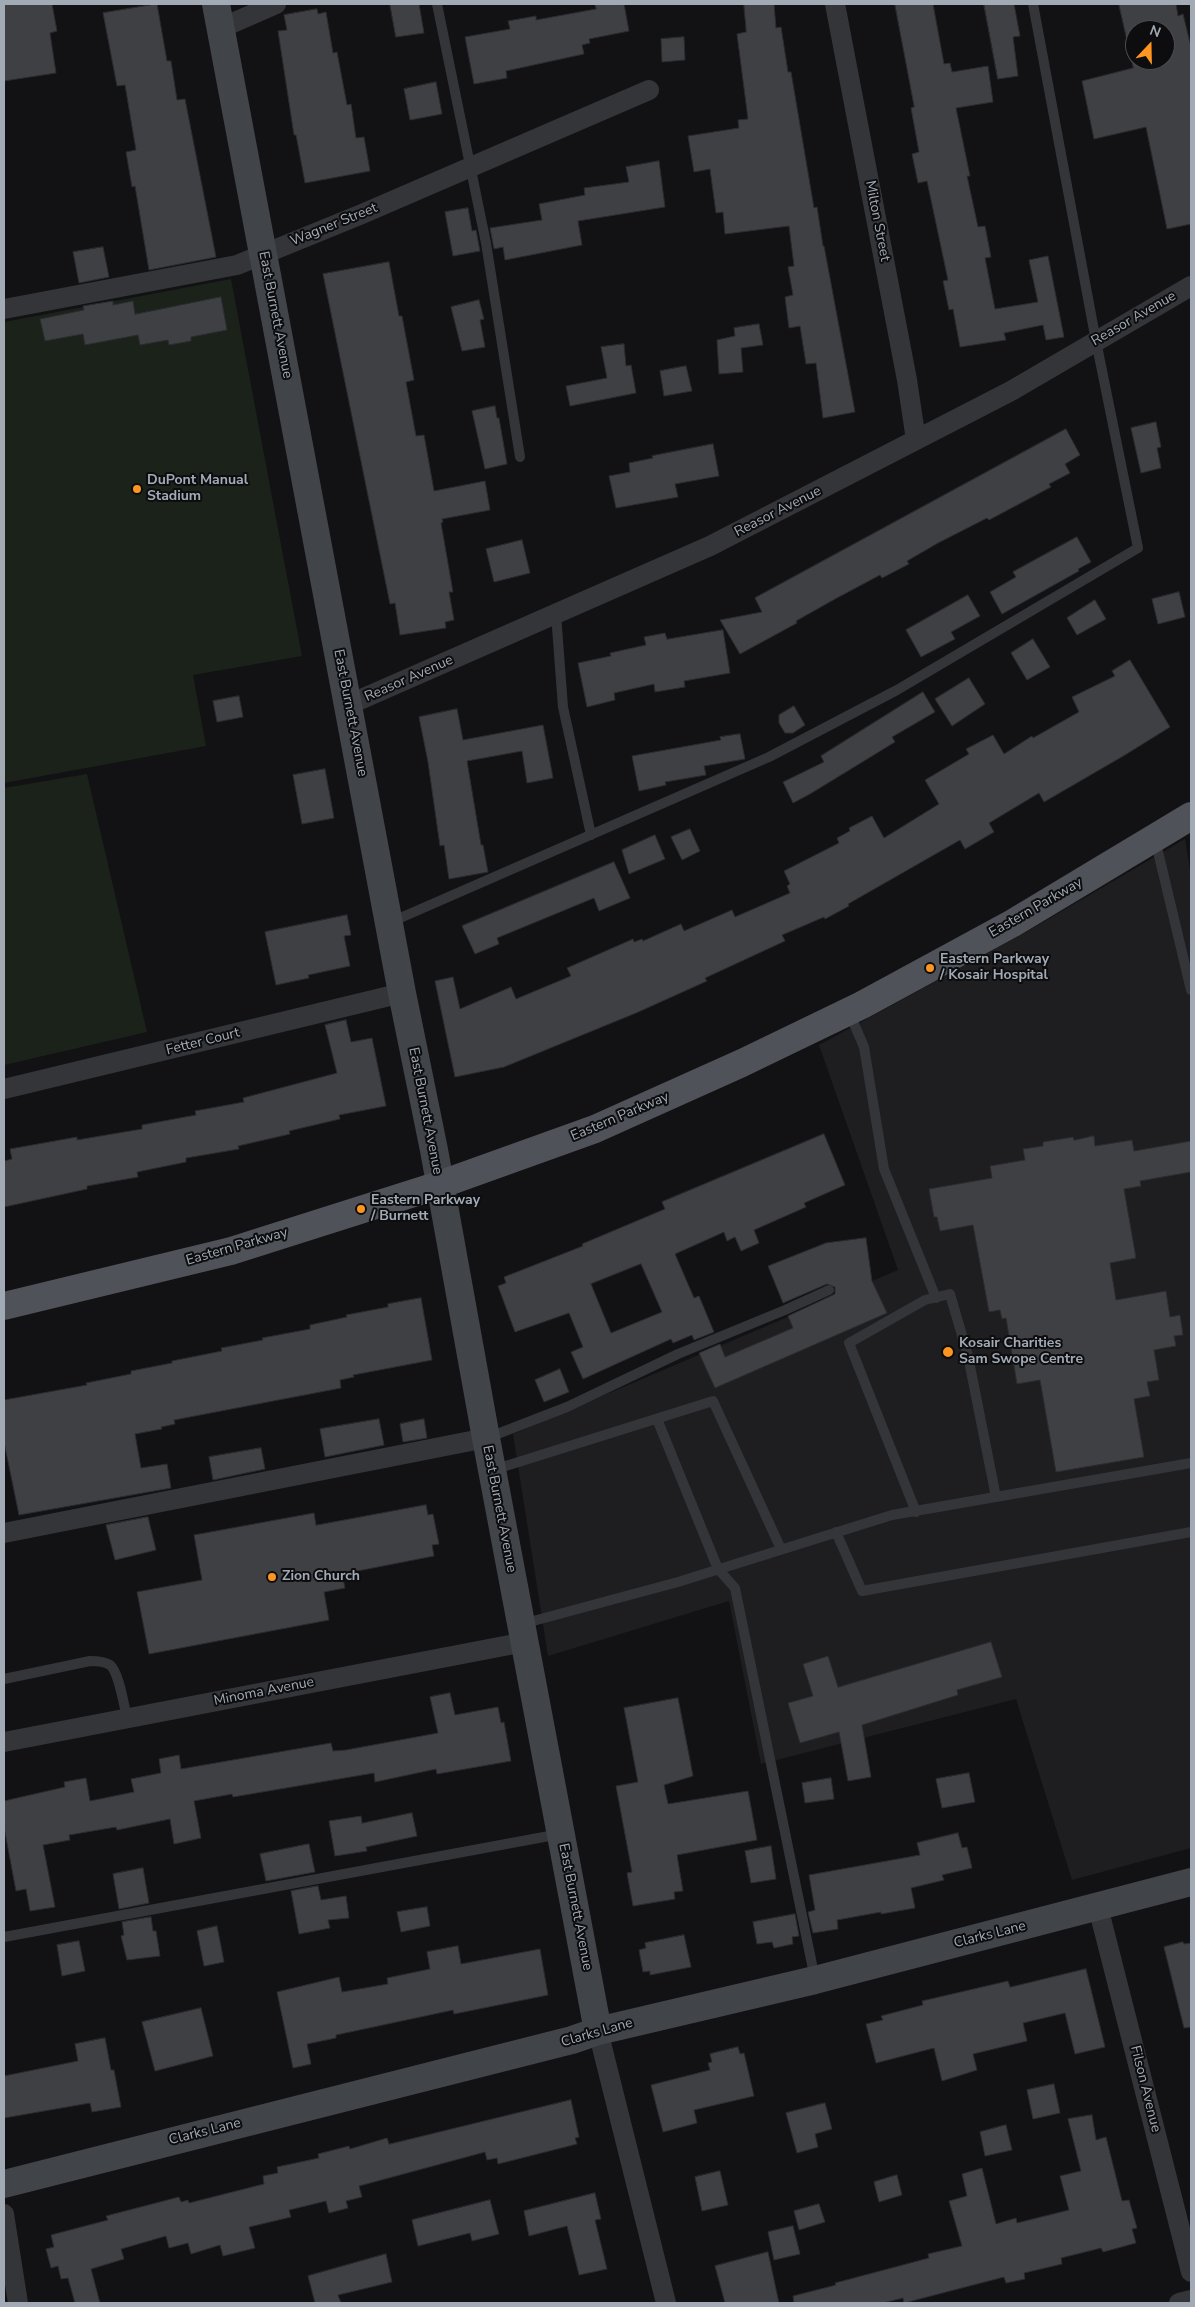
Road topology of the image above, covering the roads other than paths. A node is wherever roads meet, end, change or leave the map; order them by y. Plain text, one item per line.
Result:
1 (276, 4) edge
2 (437, 4) edge
3 (835, 4) edge
4 (1033, 4) edge
5 (218, 16) edge
6 (649, 90) dead end
7 (470, 168) junction
8 (263, 253) junction
9 (1191, 286) edge
10 (4, 310) edge
11 (1096, 341) junction
12 (916, 440) junction
13 (520, 457) dead end
14 (556, 614) junction
15 (348, 705) junction
16 (1191, 816) edge
17 (591, 835) junction
18 (1155, 838) junction
19 (390, 922) junction
20 (1191, 990) edge
21 (402, 994) junction
22 (848, 1011) junction
23 (4, 1089) edge
24 (439, 1185) junction
25 (829, 1290) dead end
26 (941, 1296) junction
27 (4, 1306) edge
28 (657, 1419) junction
29 (486, 1438) junction
30 (1191, 1463) edge
31 (492, 1470) junction
32 (996, 1497) junction
33 (916, 1512) junction
34 (836, 1532) junction
35 (1191, 1532) edge
36 (4, 1533) edge
37 (781, 1549) junction
38 (718, 1569) junction
39 (523, 1633) junction
40 (4, 1679) edge
41 (127, 1718) junction
42 (4, 1742) edge
43 (561, 1834) junction
44 (1191, 1882) edge
45 (1098, 1907) junction
46 (4, 1937) edge
47 (815, 1980) junction
48 (598, 2031) junction
49 (4, 2184) edge
50 (4, 2214) edge
51 (1191, 2272) edge
52 (1191, 2300) edge
53 (18, 2303) edge
54 (666, 2303) edge
55 (1179, 2303) edge

1 - 5 street
2 - 7 lane
3 - 12 street, Milton Street
4 - 11 lane
5 - 8 street, East Burnett Avenue
6 - 7 street, Wagner Street
7 - 8 street, Wagner Street
7 - 13 lane
8 - 10 street, Wagner Street
8 - 15 street, East Burnett Avenue
9 - 11 street, Reasor Avenue
11 - 12 street, Reasor Avenue
11 - 17 lane
12 - 14 street, Reasor Avenue
14 - 15 street, Reasor Avenue
14 - 17 lane
15 - 19 street, East Burnett Avenue
16 - 18 main road, Eastern Parkway
17 - 19 lane
18 - 20 lane
18 - 22 main road, Eastern Parkway
19 - 21 street, East Burnett Avenue
21 - 23 street, Fetter Court
21 - 24 street, East Burnett Avenue
22 - 24 main road, Eastern Parkway
22 - 26 lane
24 - 27 main road, Eastern Parkway
24 - 29 street, East Burnett Avenue
25 - 29 lane
26 - 32 lane
26 - 33 lane
28 - 31 lane
28 - 37 lane
28 - 38 lane
29 - 31 street, East Burnett Avenue
29 - 36 street
30 - 32 lane
31 - 39 street, East Burnett Avenue
32 - 33 lane
33 - 34 lane
34 - 35 lane
34 - 37 lane
37 - 38 lane
38 - 39 lane
38 - 47 lane
39 - 41 street, Minoma Avenue
39 - 43 street, East Burnett Avenue
40 - 41 lane
41 - 42 street, Minoma Avenue
43 - 46 lane
43 - 48 street, East Burnett Avenue
44 - 45 street, Clarks Lane
45 - 47 street, Clarks Lane
45 - 51 street, Filson Avenue
47 - 48 street, Clarks Lane
48 - 49 street, Clarks Lane
48 - 54 street, East Burnett Avenue
50 - 53 street
52 - 55 street

